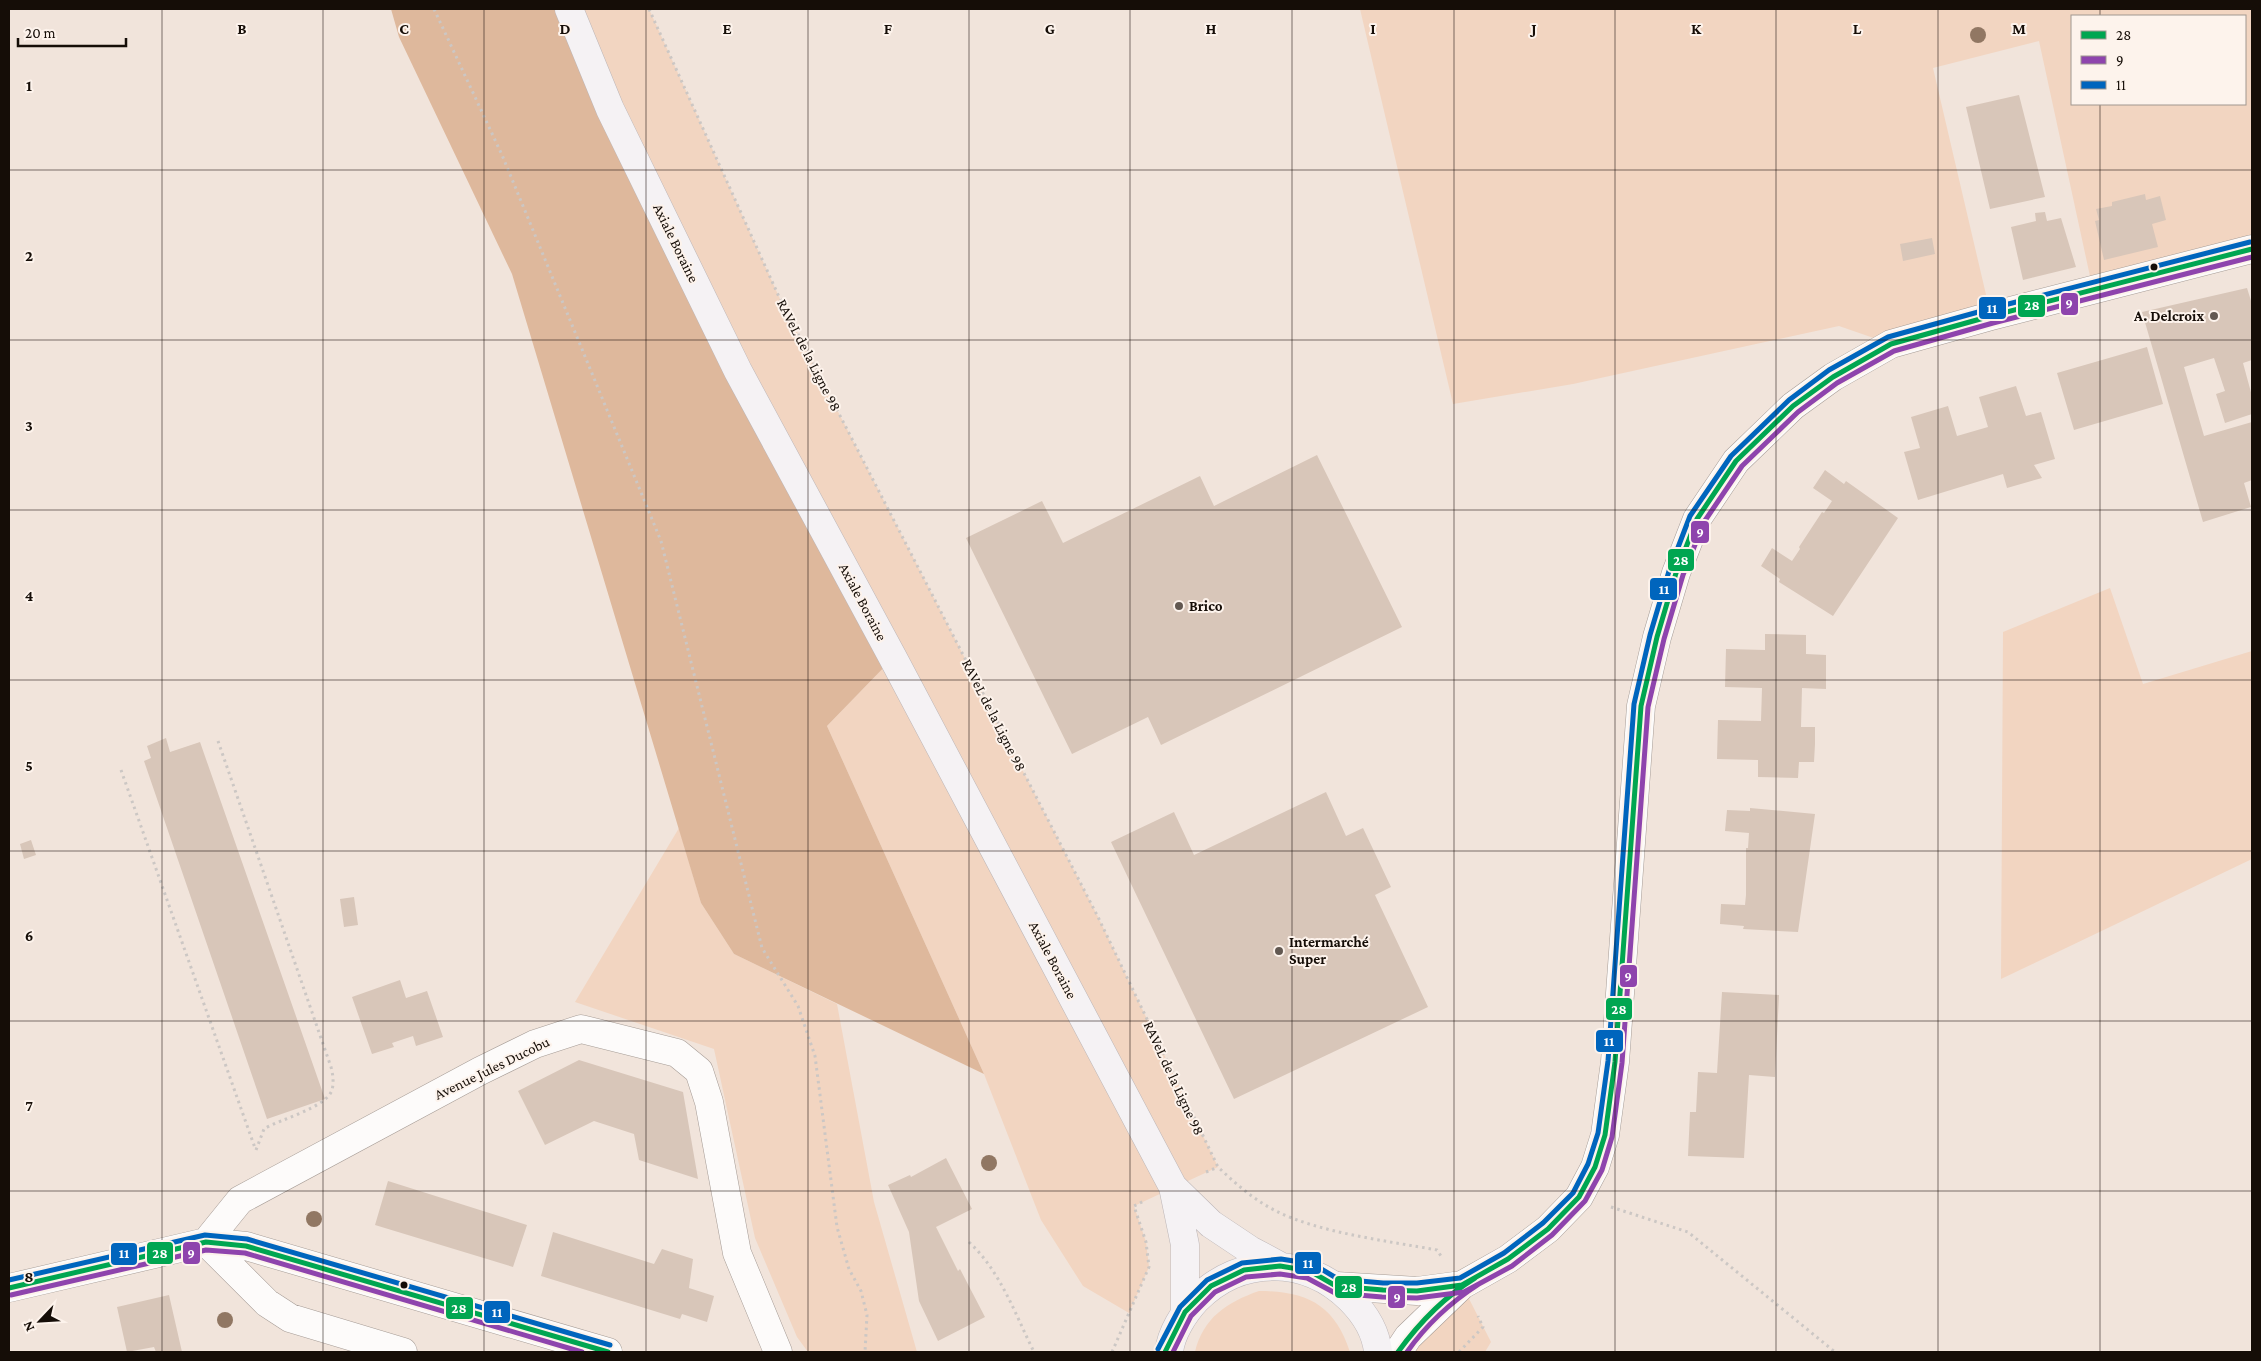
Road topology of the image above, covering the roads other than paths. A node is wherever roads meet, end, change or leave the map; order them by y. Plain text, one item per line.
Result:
1 (569, 9) edge
2 (2252, 249) edge
3 (1174, 1187) junction
4 (206, 1242) junction
5 (1280, 1266) junction
6 (1462, 1285) junction
7 (1336, 1286) junction
8 (9, 1288) edge
9 (1185, 1312) junction
10 (1168, 1350) edge
11 (403, 1352) edge
12 (608, 1352) edge
13 (778, 1352) edge
14 (1378, 1352) edge
15 (1398, 1352) edge

1 - 3 main road, Axiale Boraine
2 - 6 street
3 - 5 main road, Axiale Boraine
3 - 9 main road, Axiale Boraine
4 - 8 street
4 - 11 street
4 - 12 street
4 - 13 street, Avenue Jules Ducobu
5 - 7 main road
5 - 9 main road
6 - 7 street
6 - 15 street
7 - 14 main road
9 - 10 main road

